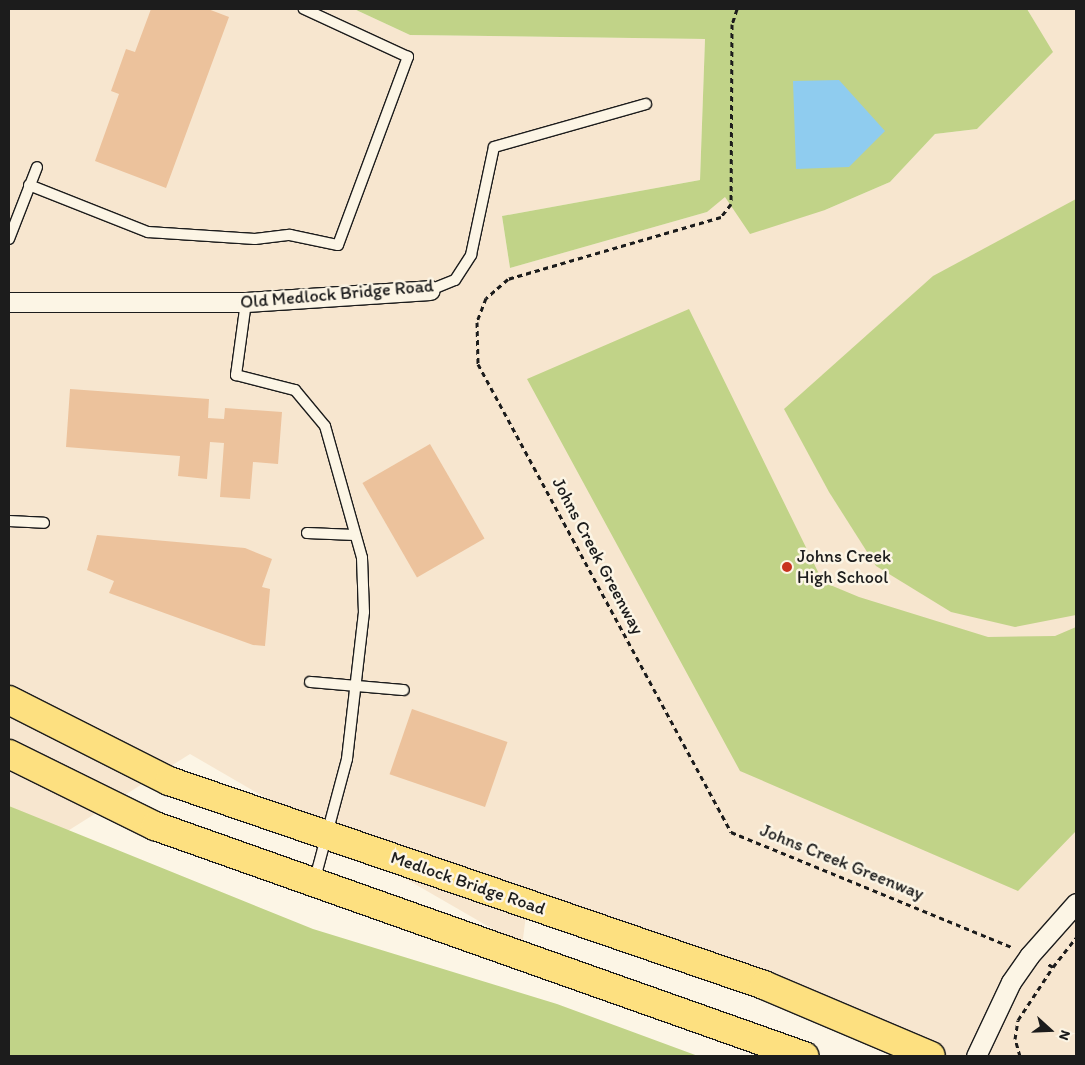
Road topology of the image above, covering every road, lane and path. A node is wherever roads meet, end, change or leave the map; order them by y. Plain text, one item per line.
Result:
1 (304, 9) edge
2 (737, 9) edge
3 (646, 104) dead end
4 (37, 167) dead end
5 (30, 185) junction
6 (9, 240) edge
7 (430, 290) joint
8 (9, 302) edge
9 (246, 302) junction
10 (9, 521) edge
11 (44, 523) dead end
12 (307, 533) dead end
13 (355, 535) junction
14 (310, 682) dead end
15 (356, 686) junction
16 (404, 690) dead end
17 (9, 700) edge
18 (9, 754) edge
19 (328, 836) junction
20 (314, 883) junction
21 (1076, 903) edge
22 (1076, 938) edge
23 (1028, 956) junction
24 (1054, 967) junction
25 (804, 1056) edge
26 (931, 1056) edge
27 (976, 1056) edge
28 (1020, 1056) edge

1 - 5 lane
2 - 23 path, Johns Creek Greenway
3 - 7 lane, Old Medlock Bridge Road
4 - 5 lane
5 - 6 lane
7 - 9 street, Old Medlock Bridge Road
8 - 9 street, Old Medlock Bridge Road
9 - 13 lane
10 - 11 lane
12 - 13 lane
13 - 15 lane
14 - 15 lane
15 - 16 lane
15 - 19 lane
17 - 19 highway, Medlock Bridge Road
18 - 20 highway
19 - 20 lane
19 - 26 highway, Medlock Bridge Road
20 - 25 highway
21 - 23 street
22 - 24 path
23 - 24 path, Johns Creek Greenway
23 - 27 street
24 - 28 path

